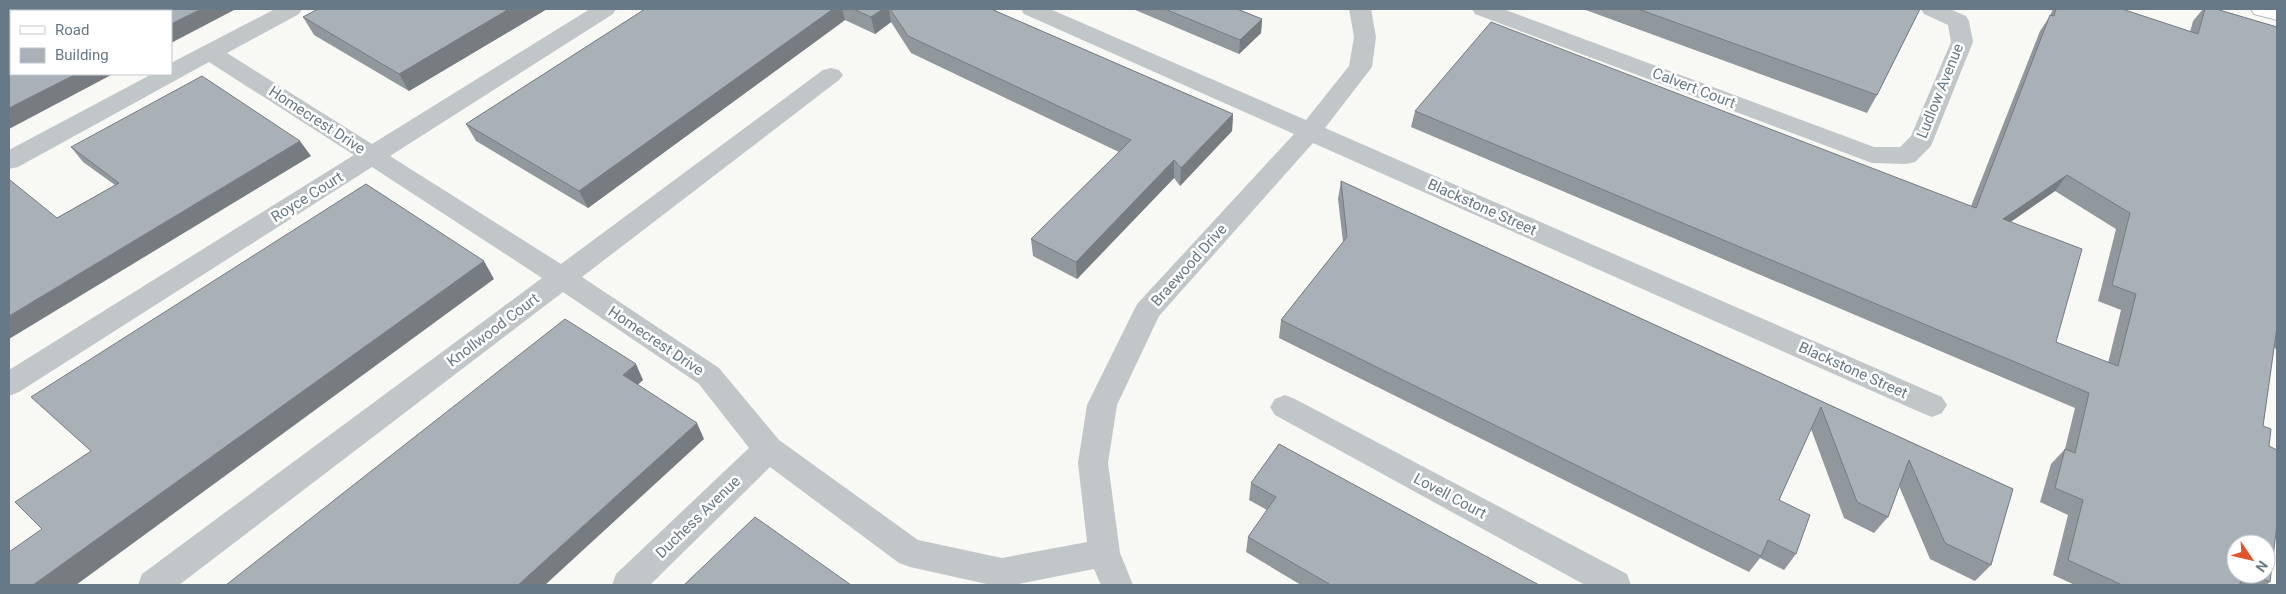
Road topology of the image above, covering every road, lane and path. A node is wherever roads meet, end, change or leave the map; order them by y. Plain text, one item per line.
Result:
1 (291, 9) edge
2 (604, 9) edge
3 (1032, 9) edge
4 (1360, 9) edge
5 (1483, 9) edge
6 (1932, 9) edge
7 (2262, 9) edge
8 (2277, 13) edge
9 (210, 52) junction
10 (172, 72) edge
11 (166, 75) edge
12 (831, 75) dead end
13 (1310, 131) junction
14 (372, 155) junction
15 (1906, 156) joint
16 (9, 160) edge
17 (562, 278) junction
18 (9, 384) edge
19 (1932, 405) dead end
20 (1285, 407) dead end
21 (768, 449) junction
22 (1104, 553) junction
23 (154, 585) edge
24 (628, 585) edge
25 (1117, 585) edge
26 (1615, 585) edge

1 - 9 street
2 - 14 street, Royce Court
3 - 13 street, Blackstone Street
4 - 13 street, Braewood Drive
5 - 15 street, Calvert Court
6 - 15 street, Ludlow Avenue
7 - 8 street
9 - 10 street
9 - 14 street, Homecrest Drive
11 - 16 street
12 - 17 street, Knollwood Court
13 - 19 street, Blackstone Street
13 - 22 street, Braewood Drive
14 - 17 street, Homecrest Drive
14 - 18 street, Royce Court
17 - 21 street, Homecrest Drive
17 - 23 street, Knollwood Court
20 - 26 street, Lovell Court
21 - 22 street, Homecrest Drive
21 - 24 street, Duchess Avenue
22 - 25 street, Braewood Drive

